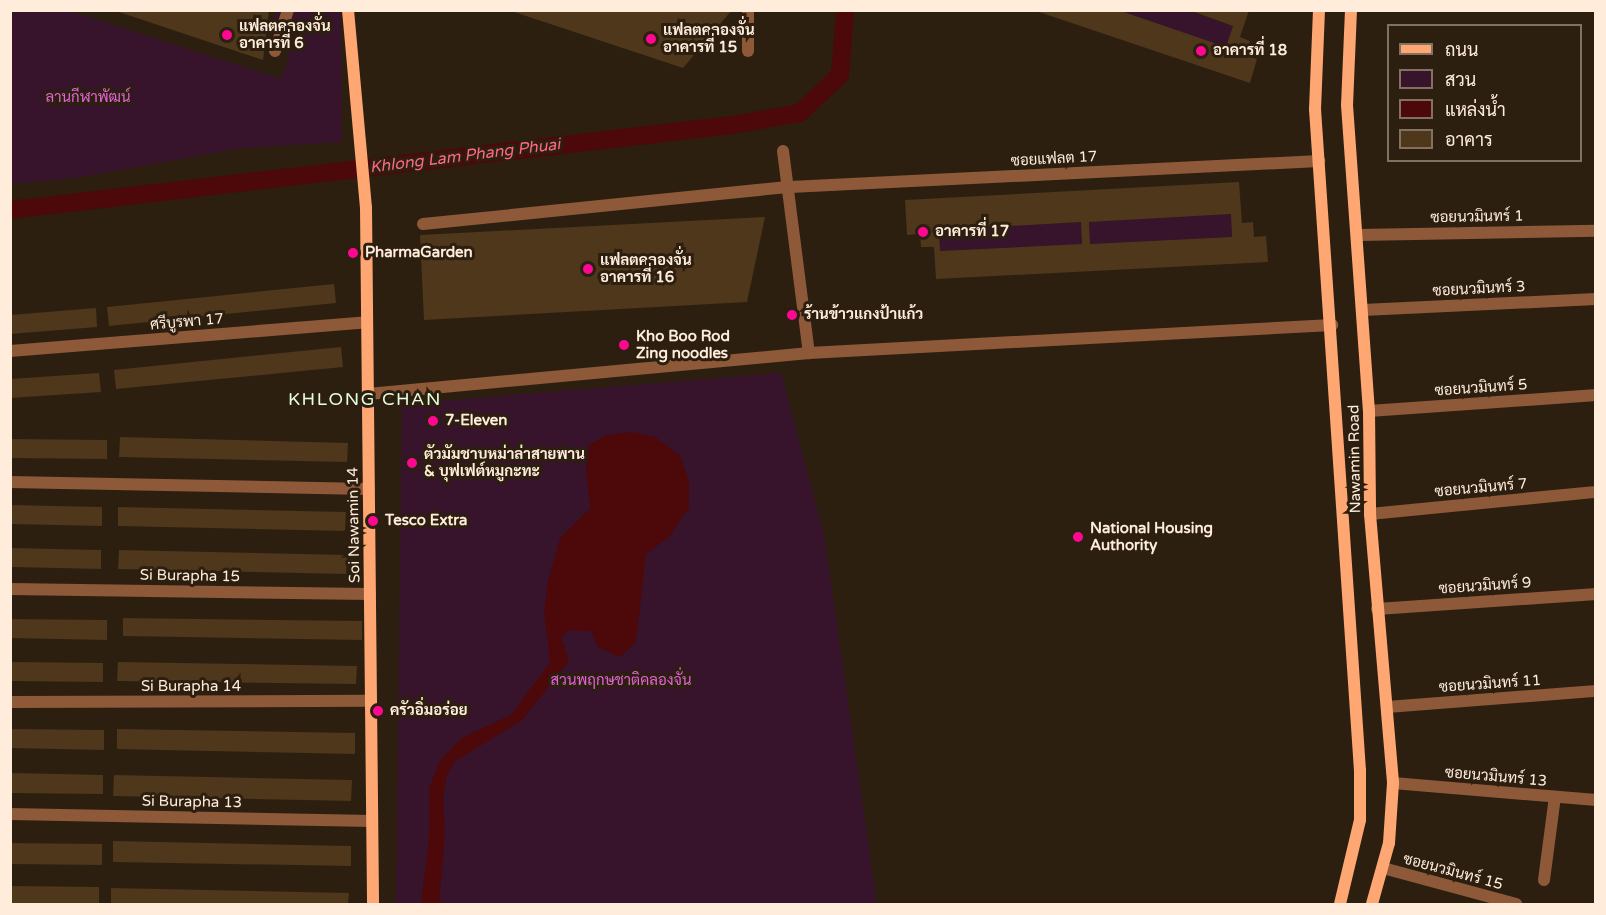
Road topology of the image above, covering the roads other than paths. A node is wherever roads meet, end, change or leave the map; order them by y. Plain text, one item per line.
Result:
1 (288, 10) edge
2 (348, 10) edge
3 (748, 10) edge
4 (1319, 10) edge
5 (1351, 10) edge
6 (275, 51) dead end
7 (748, 51) dead end
8 (783, 151) dead end
9 (1319, 160) junction
10 (790, 187) junction
11 (423, 224) dead end
12 (1596, 231) edge
13 (1359, 235) junction
14 (1596, 299) edge
15 (1363, 310) junction
16 (367, 322) junction
17 (1332, 325) junction
18 (10, 351) edge
19 (809, 353) junction
20 (368, 394) junction
21 (1596, 395) edge
22 (1369, 411) junction
23 (10, 482) edge
24 (369, 489) junction
25 (1596, 492) edge
26 (1370, 514) junction
27 (10, 589) edge
28 (370, 594) junction
29 (1596, 594) edge
30 (1377, 609) junction
31 (1596, 691) edge
32 (371, 701) junction
33 (10, 702) edge
34 (1387, 707) junction
35 (1394, 783) junction
36 (1555, 797) junction
37 (1596, 800) edge
38 (10, 814) edge
39 (372, 820) junction
40 (1383, 868) junction
41 (1544, 880) dead end
42 (373, 904) edge
43 (1340, 904) edge
44 (1372, 904) edge
45 (1516, 904) edge

1 - 6 street
2 - 16 main road, Soi Nawamin 14
3 - 7 street
4 - 9 main road, Nawamin Road
5 - 13 main road, Nawamin Road
8 - 10 street
9 - 10 street, ซอยแฟลต 17
9 - 17 main road, Nawamin Road
10 - 11 street, ซอยแฟลต 17
10 - 19 street
12 - 13 street, ซอยนวมินทร์ 1
13 - 15 main road, Nawamin Road
14 - 15 street, ซอยนวมินทร์ 3
15 - 22 main road, Nawamin Road
16 - 18 street, ศรีบูรพา 17
16 - 20 main road, Soi Nawamin 14
17 - 19 street
17 - 43 main road, Nawamin Road
19 - 20 street
20 - 24 main road, Soi Nawamin 14
21 - 22 street, ซอยนวมินทร์ 5
22 - 26 main road, Nawamin Road
23 - 24 street
24 - 28 main road, Soi Nawamin 14
25 - 26 street, ซอยนวมินทร์ 7
26 - 30 main road, Nawamin Road
27 - 28 street, Si Burapha 15
28 - 32 main road, Soi Nawamin 14
29 - 30 street, ซอยนวมินทร์ 9
30 - 34 main road, Nawamin Road
31 - 34 street, ซอยนวมินทร์ 11
32 - 33 street, Si Burapha 14
32 - 39 main road, Soi Nawamin 14
34 - 35 main road, Nawamin Road
35 - 36 street, ซอยนวมินทร์ 13
35 - 40 main road, Nawamin Road
36 - 37 street, ซอยนวมินทร์ 13
36 - 41 street
38 - 39 street, Si Burapha 13
39 - 42 main road, Soi Nawamin 14
40 - 44 main road, Nawamin Road
40 - 45 street, ซอยนวมินทร์ 15

